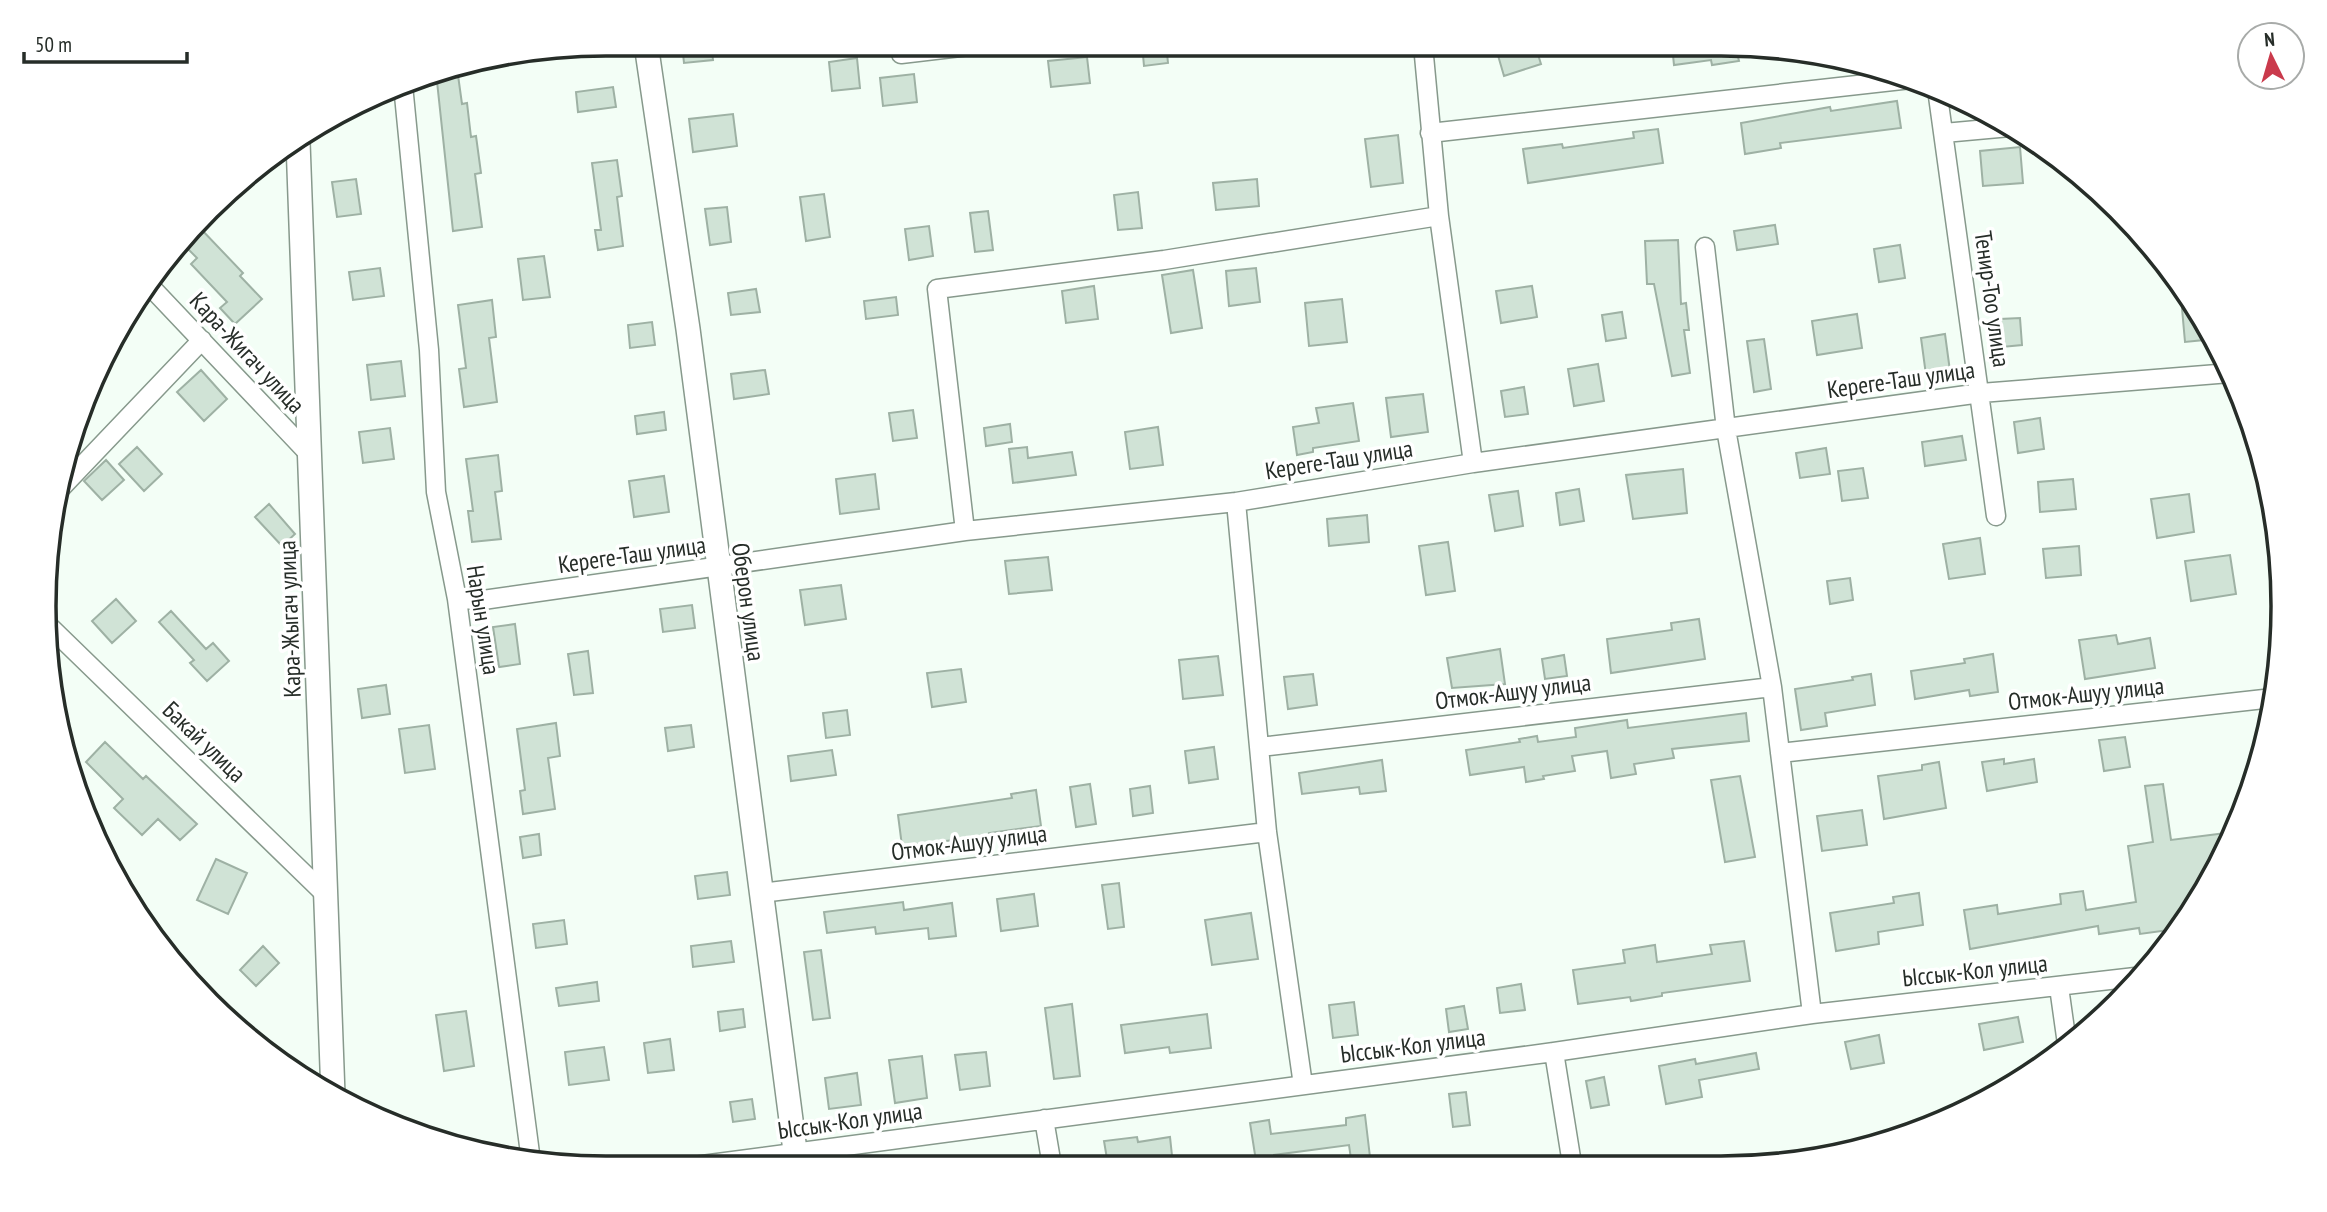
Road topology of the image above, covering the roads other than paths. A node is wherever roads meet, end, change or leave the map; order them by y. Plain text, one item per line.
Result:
1 (648, 56) edge
2 (1424, 56) edge
3 (1887, 82) edge
4 (404, 95) edge
5 (1939, 102) edge
6 (1993, 129) edge
7 (1430, 133) junction
8 (1944, 133) junction
9 (298, 150) edge
10 (1439, 216) junction
11 (1705, 247) dead end
12 (155, 291) edge
13 (202, 340) junction
14 (2219, 374) edge
15 (1981, 393) junction
16 (1726, 429) junction
17 (311, 456) junction
18 (1473, 463) junction
19 (72, 476) edge
20 (1236, 502) junction
21 (1996, 516) dead end
22 (965, 531) junction
23 (717, 569) junction
24 (457, 599) junction
25 (57, 633) edge
26 (1772, 687) junction
27 (2262, 699) edge
28 (1260, 747) junction
29 (1780, 753) junction
30 (1266, 832) junction
31 (761, 893) junction
32 (326, 895) junction
33 (2126, 978) edge
34 (2059, 987) junction
35 (1812, 1014) junction
36 (2066, 1034) edge
37 (1554, 1052) junction
38 (332, 1082) edge
39 (1303, 1085) junction
40 (1044, 1119) junction
41 (530, 1150) edge
42 (795, 1156) edge
43 (820, 1156) edge
44 (1050, 1156) edge
45 (1571, 1156) edge

1 - 23 street, Оберон улица
2 - 7 street
3 - 7 street
4 - 24 street, Нарын улица
5 - 8 street, Тенир-Тоо улица
6 - 8 street
7 - 10 street
8 - 15 street, Тенир-Тоо улица
9 - 17 street, Кара-Жыгач улица
10 - 18 street
10 - 22 street
11 - 16 street
12 - 13 street, Кара-Жигач улица
13 - 17 street, Кара-Жигач улица
13 - 19 street
14 - 15 street, Кереге-Таш улица
15 - 16 street, Кереге-Таш улица
15 - 21 street, Тенир-Тоо улица
16 - 18 street, Кереге-Таш улица
16 - 26 street
17 - 32 street, Кара-Жыгач улица
18 - 20 street, Кереге-Таш улица
20 - 22 street, Кереге-Таш улица
20 - 28 street
22 - 23 street, Кереге-Таш улица
23 - 24 street, Кереге-Таш улица
23 - 31 street, Оберон улица
24 - 41 street, Нарын улица
25 - 32 street, Бакай улица
26 - 28 street, Отмок-Ашуу улица
26 - 29 street
27 - 29 street, Отмок-Ашуу улица
28 - 30 street
29 - 35 street
30 - 31 street, Отмок-Ашуу улица
30 - 39 street
31 - 42 street, Оберон улица
32 - 38 street, Кара-Жыгач улица
33 - 34 street, Ыссык-Кол улица
34 - 35 street, Ыссык-Кол улица
34 - 36 street
35 - 37 street, Ыссык-Кол улица
37 - 39 street, Ыссык-Кол улица
37 - 45 street
39 - 40 street, Ыссык-Кол улица
40 - 43 street, Ыссык-Кол улица
40 - 44 street

